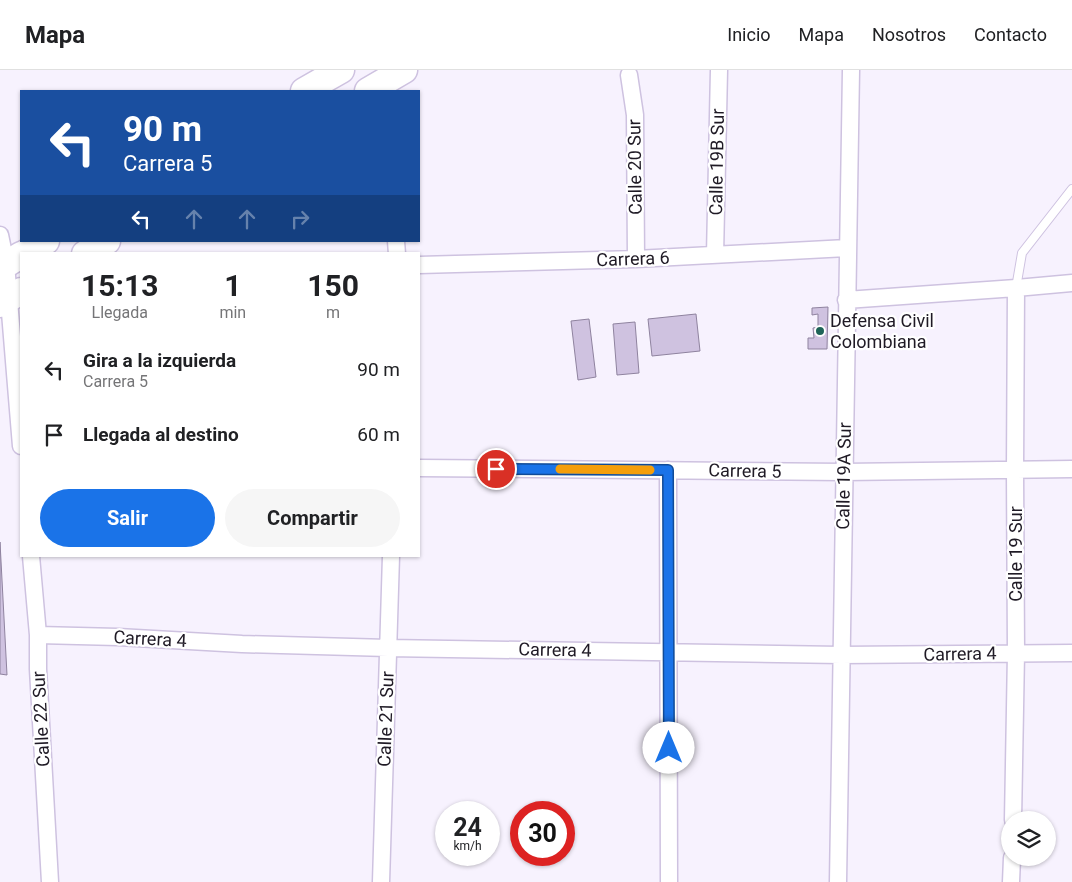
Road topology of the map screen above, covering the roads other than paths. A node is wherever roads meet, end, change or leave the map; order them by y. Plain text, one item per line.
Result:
1 (341, 70) edge
2 (404, 70) edge
3 (719, 70) edge
4 (851, 70) edge
5 (629, 75) dead end
6 (306, 90) edge
7 (370, 90) edge
8 (1072, 188) edge
9 (0, 235) edge
10 (44, 242) edge
11 (105, 242) edge
12 (847, 248) junction
13 (27, 252) edge
14 (89, 252) edge
15 (715, 255) junction
16 (636, 259) junction
17 (13, 260) edge
18 (420, 265) edge
19 (1072, 283) edge
20 (1016, 288) junction
21 (10, 297) edge
22 (846, 300) junction
23 (16, 332) edge
24 (20, 422) edge
25 (420, 468) edge
26 (1072, 469) edge
27 (668, 470) junction
28 (1015, 470) junction
29 (844, 472) junction
30 (31, 557) edge
31 (391, 557) edge
32 (38, 635) junction
33 (388, 648) junction
34 (669, 652) junction
35 (1016, 653) junction
36 (1072, 653) edge
37 (841, 655) junction
38 (1013, 811) edge
39 (1012, 866) edge
40 (50, 882) edge
41 (381, 882) edge
42 (669, 882) edge
43 (838, 882) edge
44 (1012, 882) edge

1 - 6 highway
2 - 7 highway
3 - 15 street, Calle 19B Sur
4 - 12 street, Calle 19A Sur
5 - 16 street, Calle 20 Sur
8 - 20 lane
9 - 17 street
10 - 13 highway
11 - 14 highway
12 - 15 street, Carrera 6
12 - 22 street, Calle 19A Sur
15 - 16 street, Carrera 6
16 - 18 street, Carrera 6
17 - 21 street
19 - 20 street
20 - 22 street
20 - 28 street, Calle 19 Sur
21 - 23 street
22 - 29 street, Calle 19A Sur
23 - 24 street
25 - 27 street, Carrera 5
26 - 28 street, Carrera 5
27 - 29 street, Carrera 5
27 - 34 street
28 - 29 street, Carrera 5
28 - 35 street, Calle 19 Sur
29 - 37 street, Calle 19A Sur
30 - 32 street, Calle 22 Sur
31 - 33 street, Calle 21 Sur
32 - 33 street, Carrera 4
32 - 40 street, Calle 22 Sur
33 - 34 street, Carrera 4
33 - 41 street, Calle 21 Sur
34 - 37 street, Carrera 4
34 - 42 street
35 - 36 street, Carrera 4
35 - 37 street, Carrera 4
35 - 38 street, Calle 19 Sur
37 - 43 street, Calle 19A Sur
39 - 44 street

